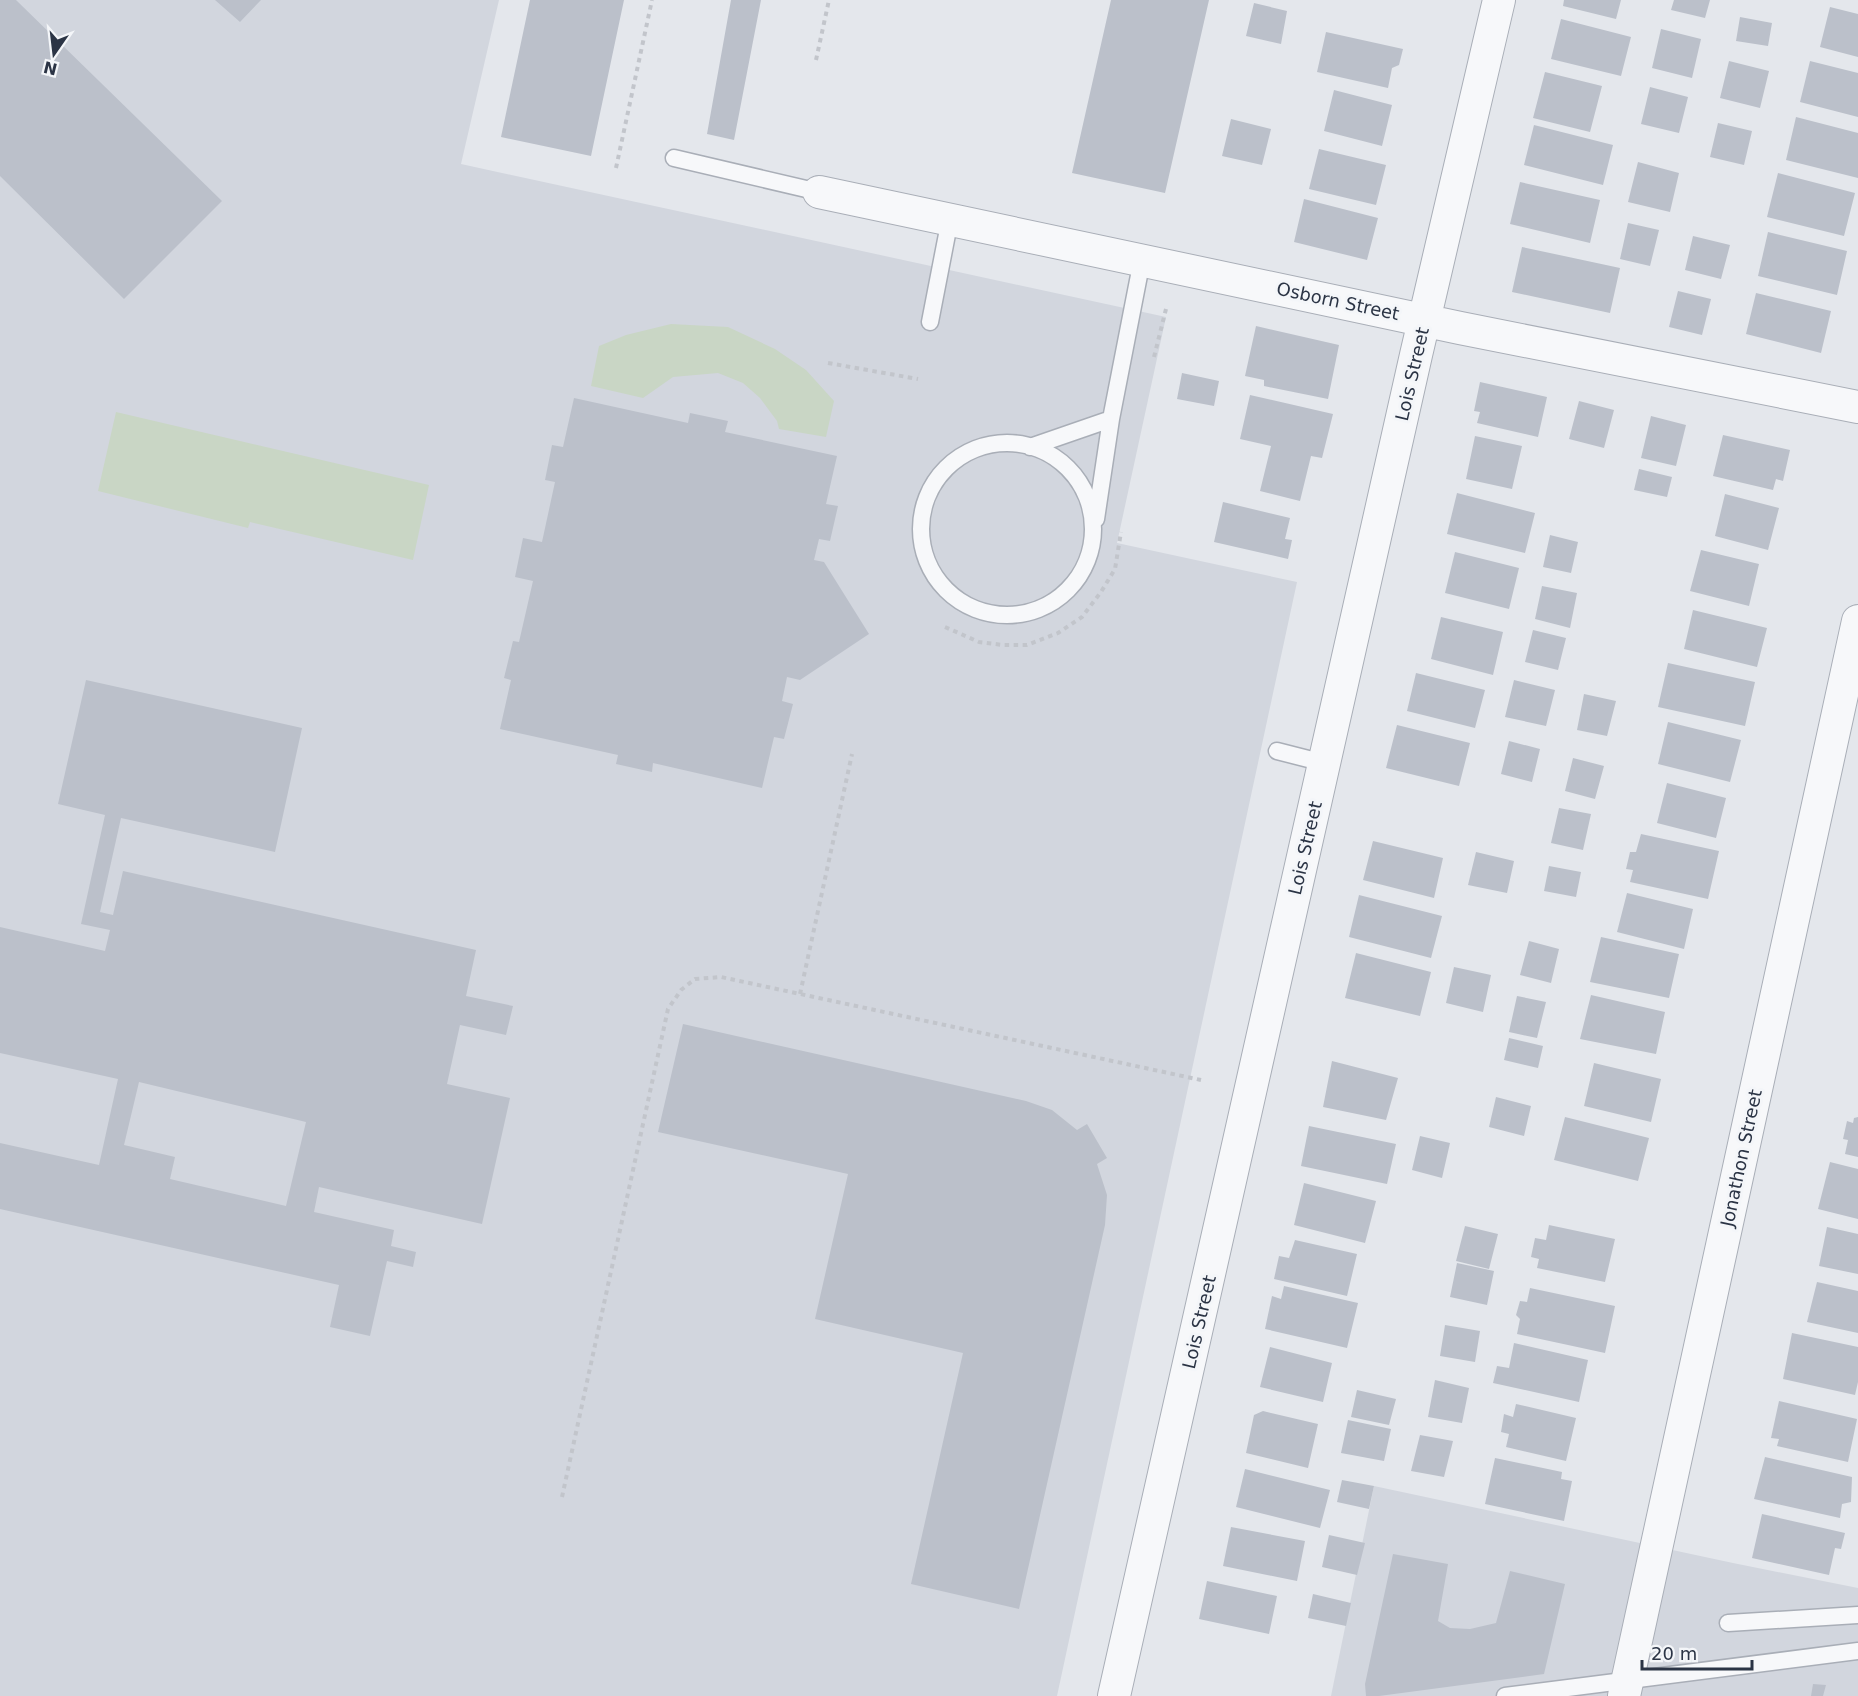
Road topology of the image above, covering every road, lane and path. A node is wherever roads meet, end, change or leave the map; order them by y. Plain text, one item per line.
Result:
1 (652, 0) edge
2 (829, 0) edge
3 (1499, 0) edge
4 (816, 60) dead end
5 (674, 158) dead end
6 (616, 168) dead end
7 (819, 192) joint
8 (950, 219) junction
9 (1142, 260) junction
10 (1425, 320) junction
11 (930, 322) dead end
12 (828, 363) dead end
13 (918, 380) dead end
14 (1858, 407) edge
15 (1111, 419) junction
16 (1030, 447) junction
17 (1092, 543) junction
18 (1858, 621) edge
19 (1277, 751) dead end
20 (852, 754) dead end
21 (1324, 764) junction
22 (800, 994) junction
23 (1201, 1080) dead end
24 (562, 1497) dead end
25 (1858, 1615) edge
26 (1728, 1623) dead end
27 (1858, 1651) edge
28 (1626, 1688) edge
29 (1114, 1696) edge
30 (1505, 1696) edge

1 - 6 path
2 - 4 path
3 - 10 street, Lois Street
5 - 7 lane
7 - 8 street, Osborn Street
8 - 9 street, Osborn Street
8 - 11 lane
9 - 10 street, Osborn Street
9 - 15 lane
10 - 14 street, Osborn Street
10 - 21 street, Lois Street
12 - 13 path
15 - 16 lane
15 - 17 lane
16 - 17 lane
16 - 17 lane
18 - 28 street, Jonathon Street
19 - 21 lane
20 - 22 path
21 - 29 street, Lois Street
22 - 23 path
22 - 24 path
25 - 26 lane
27 - 28 lane
28 - 30 lane

